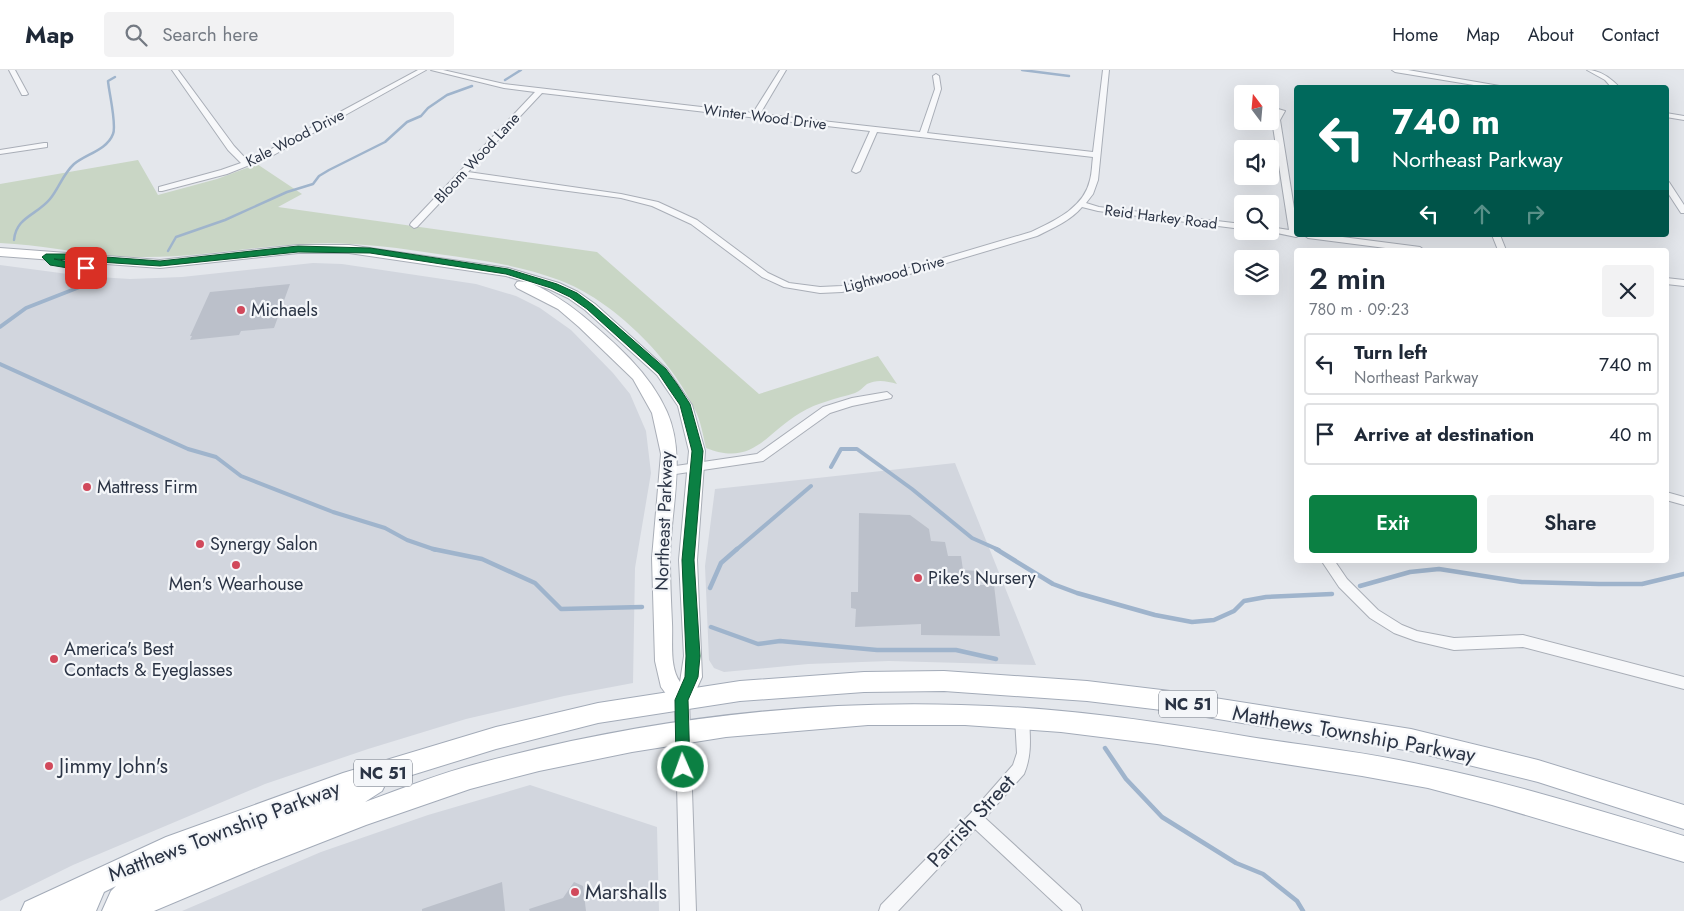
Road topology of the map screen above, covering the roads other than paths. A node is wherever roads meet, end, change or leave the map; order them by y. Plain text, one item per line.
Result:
1 (12, 70) edge
2 (175, 70) edge
3 (422, 70) edge
4 (434, 70) edge
5 (782, 70) edge
6 (1106, 70) edge
7 (1395, 70) edge
8 (1590, 70) edge
9 (936, 76) dead end
10 (1489, 85) edge
11 (1614, 85) edge
12 (540, 91) junction
13 (24, 94) dead end
14 (1281, 111) dead end
15 (755, 116) junction
16 (1669, 116) edge
17 (1684, 118) edge
18 (874, 129) junction
19 (922, 135) junction
20 (44, 145) dead end
21 (0, 152) edge
22 (1098, 155) junction
23 (246, 164) junction
24 (856, 171) dead end
25 (462, 174) junction
26 (1669, 188) edge
27 (162, 189) dead end
28 (1081, 204) junction
29 (1684, 211) edge
30 (414, 225) dead end
31 (1234, 226) edge
32 (1294, 227) edge
33 (1279, 231) edge
34 (1294, 233) edge
35 (1323, 237) edge
36 (1405, 248) edge
37 (0, 252) edge
38 (46, 257) junction
39 (1669, 281) edge
40 (1684, 283) edge
41 (886, 396) dead end
42 (696, 468) junction
43 (669, 471) junction
44 (1669, 497) edge
45 (1684, 501) edge
46 (1329, 563) edge
47 (1684, 683) edge
48 (682, 700) junction
49 (1022, 718) junction
50 (682, 731) junction
51 (401, 767) junction
52 (1684, 816) edge
53 (975, 819) junction
54 (1684, 849) edge
55 (95, 882) junction
56 (34, 911) edge
57 (77, 911) edge
58 (115, 911) edge
59 (124, 911) edge
60 (688, 911) edge
61 (887, 911) edge
62 (1074, 911) edge

1 - 13 street
2 - 23 street
3 - 23 street, Kale Wood Drive
4 - 12 street, Winter Wood Drive
5 - 15 street
6 - 22 street, Lightwood Drive
7 - 10 street
8 - 11 street
9 - 19 street
12 - 15 street, Winter Wood Drive
12 - 25 street, Bloom Wood Lane
14 - 32 street
15 - 18 street, Winter Wood Drive
16 - 17 street
18 - 19 street, Winter Wood Drive
18 - 24 street
19 - 22 street, Winter Wood Drive
20 - 21 street
22 - 28 street, Lightwood Drive
23 - 27 street, Kale Wood Drive
25 - 28 street, Lightwood Drive
25 - 30 street, Bloom Wood Lane
26 - 29 street
28 - 31 street, Reid Harkey Road
33 - 34 street
35 - 36 street
37 - 38 street, Northeast Parkway
38 - 42 street, Northeast Parkway
38 - 43 street, Northeast Parkway
39 - 40 street
41 - 42 street
42 - 43 street
42 - 48 street, Northeast Parkway
43 - 48 street, Northeast Parkway
44 - 45 street
46 - 47 street
48 - 50 street, Northeast Parkway
48 - 51 main road, Matthews Township Parkway / NC 51
48 - 52 main road, Matthews Township Parkway / NC 51
49 - 50 main road, Matthews Township Parkway / NC 51
49 - 53 street, Parrish Street
49 - 54 main road, Matthews Township Parkway / NC 51
50 - 59 main road, Matthews Township Parkway / NC 51
50 - 60 street, Northeast Parkway
51 - 55 main road, Matthews Township Parkway / NC 51
51 - 58 main road
53 - 61 street, Parrish Street
53 - 62 street
55 - 56 main road, Matthews Township Parkway / NC 51
55 - 57 main road

